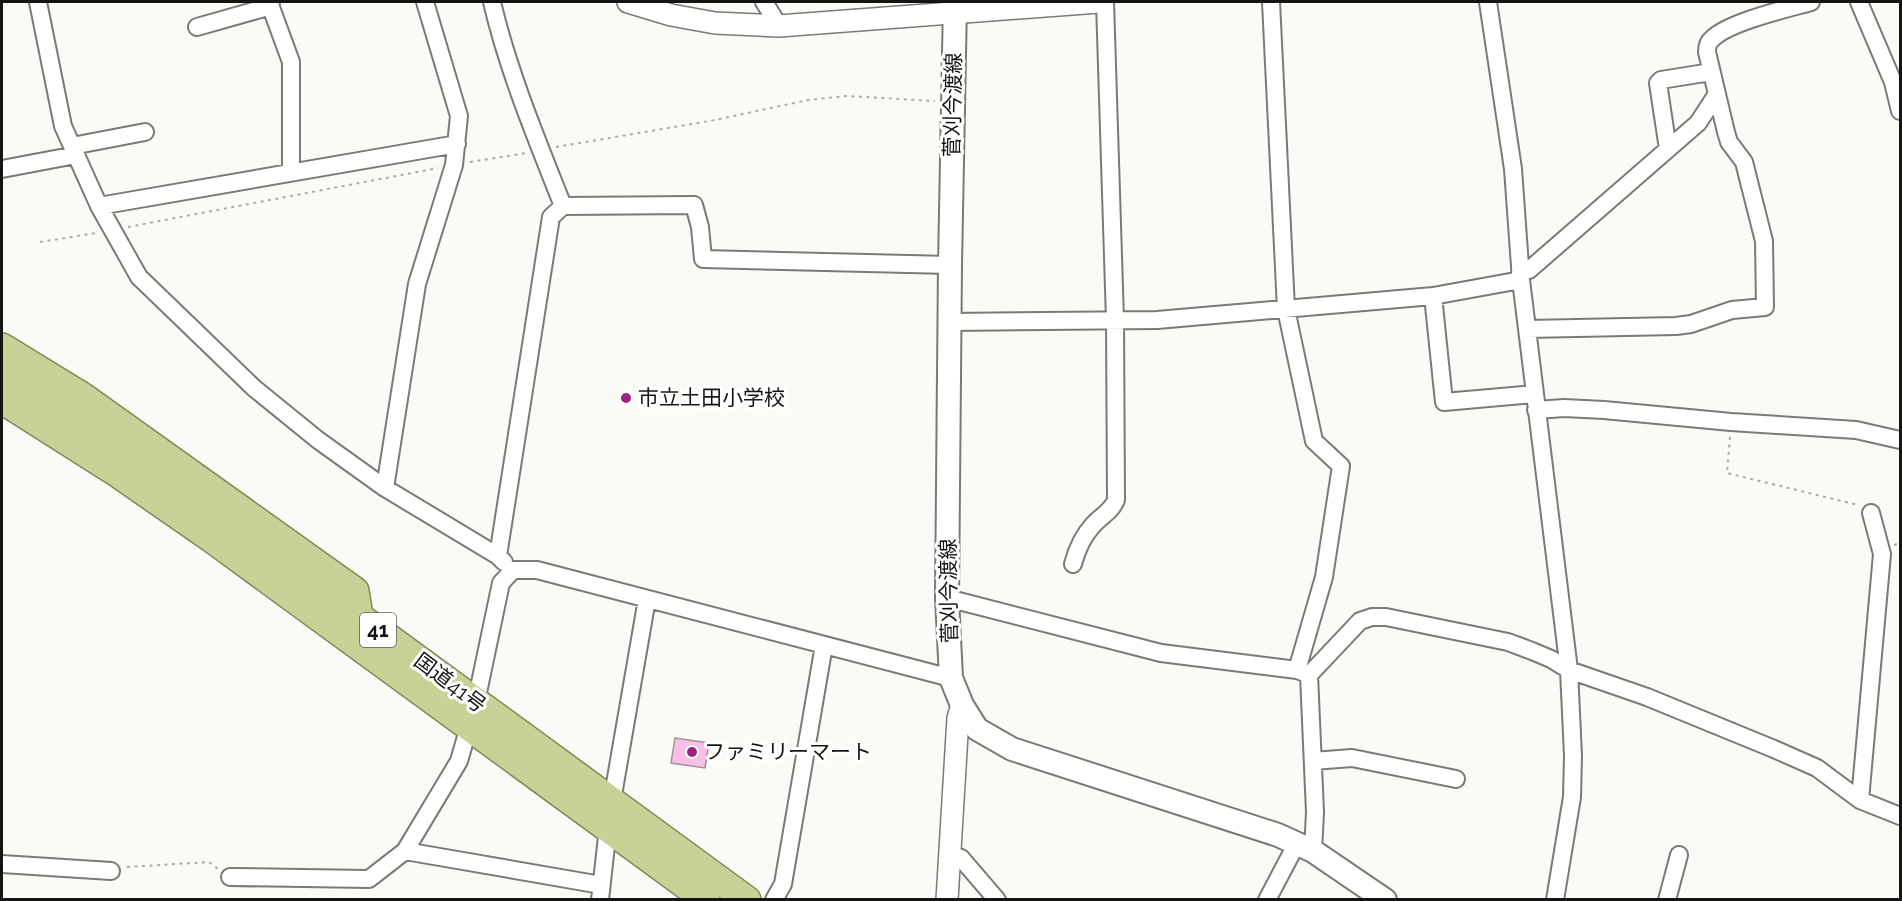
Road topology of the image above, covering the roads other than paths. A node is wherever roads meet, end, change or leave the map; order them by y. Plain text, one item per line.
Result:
1 (38, 2) edge
2 (425, 2) edge
3 (492, 2) edge
4 (628, 2) edge
5 (764, 2) edge
6 (1100, 2) edge
7 (1106, 2) edge
8 (1271, 2) edge
9 (1488, 2) edge
10 (1811, 2) edge
11 (1859, 2) edge
12 (270, 4) edge
13 (956, 8) edge
14 (778, 26) junction
15 (197, 27) dead end
16 (1712, 72) junction
17 (1717, 94) junction
18 (1900, 111) edge
19 (145, 132) dead end
20 (457, 144) junction
21 (74, 150) junction
22 (1668, 150) junction
23 (2, 169) edge
24 (291, 172) junction
25 (99, 206) junction
26 (563, 206) junction
27 (950, 265) junction
28 (1520, 276) junction
29 (1433, 296) junction
30 (1286, 309) junction
31 (1115, 320) junction
32 (950, 322) junction
33 (1527, 329) junction
34 (2, 347) edge
35 (2, 370) edge
36 (2, 400) edge
37 (1536, 402) junction
38 (2, 420) edge
39 (1900, 440) edge
40 (385, 488) junction
41 (1871, 513) road end
42 (498, 556) junction
43 (1073, 564) dead end
44 (513, 570) junction
45 (947, 598) junction
46 (647, 599) junction
47 (359, 617) junction
48 (824, 645) junction
49 (1569, 670) junction
50 (1303, 672) junction
51 (951, 678) junction
52 (427, 696) junction
53 (962, 705) junction
54 (472, 714) junction
55 (1312, 761) junction
56 (1456, 779) dead end
57 (1860, 800) junction
58 (612, 801) junction
59 (1900, 816) edge
60 (608, 827) junction
61 (1305, 847) junction
62 (405, 851) junction
63 (950, 855) junction
64 (1679, 855) dead end
65 (2, 864) edge
66 (111, 871) dead end
67 (230, 877) road end
68 (601, 892) edge
69 (706, 900) edge
70 (747, 900) edge
71 (774, 900) edge
72 (947, 900) edge
73 (997, 900) edge
74 (1267, 900) edge
75 (1385, 900) edge
76 (1555, 900) edge
77 (1667, 900) edge

1 - 21 street
2 - 20 street
3 - 26 street
4 - 14 street
5 - 14 street
6 - 13 street
7 - 31 street
8 - 30 street
9 - 28 street
10 - 16 street
11 - 18 street
12 - 15 street
12 - 24 street
13 - 14 street
13 - 27 main road, 菅刈今渡線
16 - 17 street
16 - 22 street
17 - 22 street
17 - 33 street
19 - 21 street
20 - 24 street
20 - 40 street
21 - 23 street
21 - 25 street
22 - 28 street
24 - 25 street
25 - 40 street
26 - 27 street
26 - 42 street
27 - 32 main road, 菅刈今渡線
28 - 29 street
28 - 33 street
29 - 30 street
29 - 37 street
30 - 31 street
30 - 50 street
31 - 32 street
31 - 43 street
32 - 45 main road, 菅刈今渡線
33 - 37 street
34 - 47 highway
35 - 47 highway, 国道41号 / 41
36 - 52 highway, 国道41号 / 41
37 - 39 street
37 - 49 street
38 - 52 highway
40 - 42 street
41 - 57 street
42 - 44 street
44 - 46 street
44 - 54 street
45 - 50 street
45 - 51 main road, 菅刈今渡線
46 - 48 street
46 - 58 street
47 - 54 highway, 国道41号 / 41
48 - 51 street
48 - 71 street
49 - 50 street
49 - 57 street
49 - 76 street
50 - 55 street
51 - 53 main road, 菅刈今渡線
52 - 54 highway, 国道41号 / 41
53 - 61 main road, 菅刈今渡線
53 - 63 street
54 - 58 highway, 国道41号 / 41
54 - 60 highway, 国道41号 / 41
54 - 62 street
55 - 56 street
55 - 61 street
57 - 59 street
58 - 70 highway, 国道41号 / 41
60 - 68 street
60 - 69 highway, 国道41号 / 41
61 - 74 street
61 - 75 main road, 菅刈今渡線
62 - 67 street
62 - 68 street
63 - 72 street
63 - 73 street
64 - 77 street
65 - 66 street

